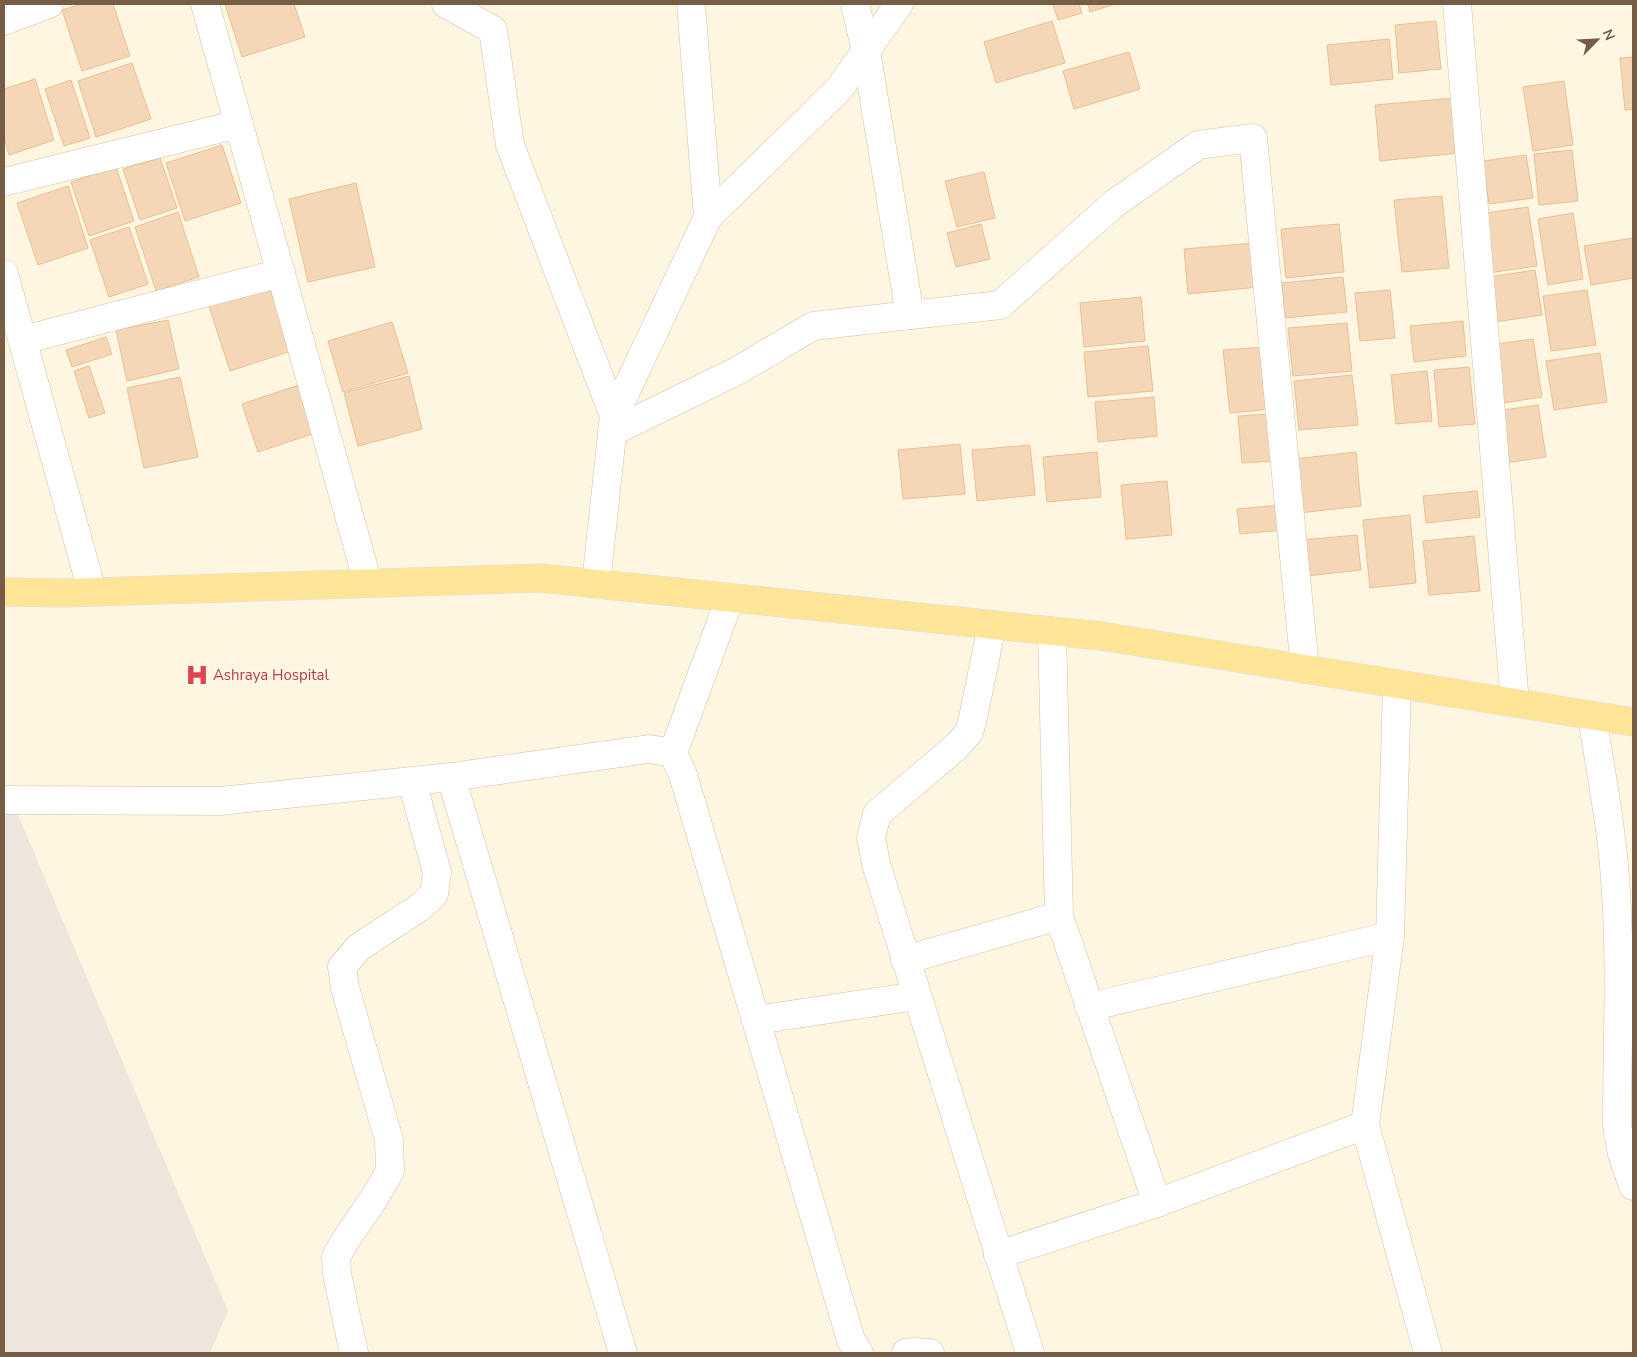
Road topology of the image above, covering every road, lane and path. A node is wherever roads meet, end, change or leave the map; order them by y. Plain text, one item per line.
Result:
1 (49, 4) edge
2 (205, 4) edge
3 (446, 4) edge
4 (690, 4) edge
5 (856, 4) edge
6 (898, 4) edge
7 (1457, 4) edge
8 (4, 22) edge
9 (866, 51) junction
10 (239, 124) junction
11 (4, 182) edge
12 (708, 217) junction
13 (281, 273) junction
14 (5, 283) edge
15 (910, 315) junction
16 (22, 340) junction
17 (613, 424) junction
18 (368, 583) junction
19 (596, 583) junction
20 (92, 591) junction
21 (4, 592) edge
22 (730, 598) junction
23 (992, 625) junction
24 (1052, 631) junction
25 (1306, 669) junction
26 (1398, 684) junction
27 (1515, 703) junction
28 (1592, 716) junction
29 (1633, 722) edge
30 (673, 753) junction
31 (451, 777) junction
32 (412, 782) junction
33 (4, 800) edge
34 (1058, 916) junction
35 (1390, 936) junction
36 (905, 960) junction
37 (916, 996) junction
38 (1089, 1006) junction
39 (756, 1020) junction
40 (1365, 1125) junction
41 (1633, 1186) edge
42 (1157, 1202) junction
43 (998, 1255) junction
44 (354, 1353) edge
45 (623, 1353) edge
46 (859, 1353) edge
47 (906, 1353) edge
48 (930, 1353) edge
49 (1030, 1353) edge
50 (1428, 1353) edge

1 - 8 street
2 - 10 street
3 - 17 street
4 - 12 street
5 - 9 street
6 - 9 street
7 - 27 street
9 - 12 street
9 - 15 street
10 - 11 street
10 - 13 street
12 - 17 street
13 - 16 street
13 - 18 street
14 - 16 street
15 - 17 street
15 - 25 street
16 - 20 street
17 - 19 street
18 - 19 main road
18 - 20 main road
19 - 22 main road
20 - 21 main road
22 - 23 main road
22 - 30 street
23 - 24 main road
23 - 36 street
24 - 25 main road
24 - 34 street
25 - 26 main road
26 - 27 main road
26 - 35 street
27 - 28 main road
28 - 29 main road
28 - 41 street
30 - 31 street
30 - 39 street
31 - 32 street
31 - 45 street
32 - 33 street
32 - 44 street
34 - 36 street
34 - 38 street
35 - 38 street
35 - 40 street
36 - 37 street
37 - 39 street
37 - 43 street
38 - 42 street
39 - 46 street
40 - 42 street
40 - 50 street
42 - 43 street
43 - 49 street
47 - 48 street

